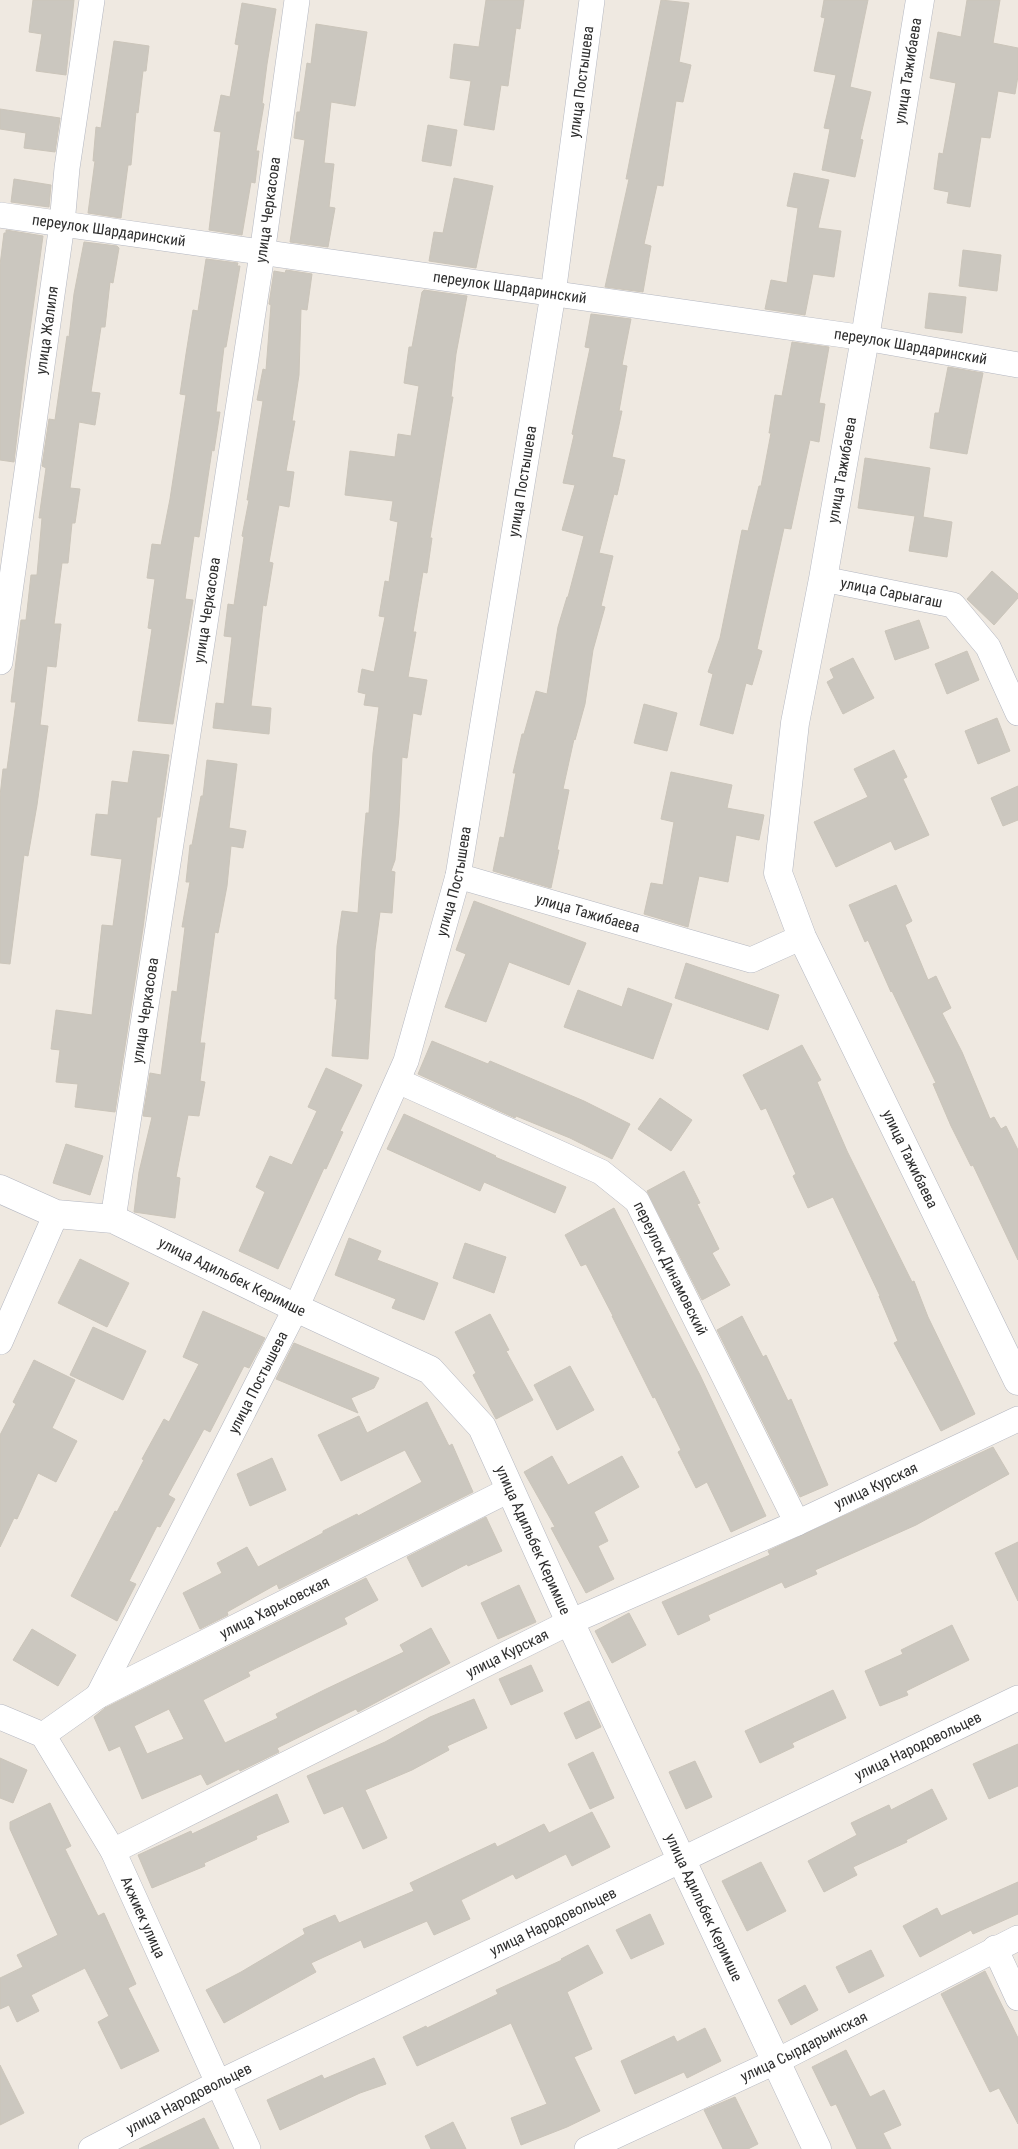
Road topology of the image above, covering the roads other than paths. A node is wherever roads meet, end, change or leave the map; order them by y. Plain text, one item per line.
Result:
1 (92, 0) edge
2 (297, 0) edge
3 (592, 0) edge
4 (920, 0) edge
5 (0, 215) edge
6 (62, 224) junction
7 (262, 254) junction
8 (553, 294) junction
9 (865, 338) junction
10 (1018, 365) edge
11 (823, 579) junction
12 (0, 662) edge
13 (1018, 713) edge
14 (458, 876) junction
15 (802, 937) junction
16 (398, 1080) junction
17 (0, 1189) edge
18 (56, 1214) junction
19 (113, 1218) junction
20 (296, 1308) junction
21 (0, 1342) edge
22 (1018, 1381) edge
23 (1018, 1419) edge
24 (511, 1490) junction
25 (797, 1522) junction
26 (570, 1622) junction
27 (98, 1696) junction
28 (1018, 1698) edge
29 (0, 1717) edge
30 (43, 1735) junction
31 (113, 1851) junction
32 (682, 1858) junction
33 (1018, 1938) edge
34 (995, 1948) junction
35 (1018, 1998) edge
36 (777, 2061) junction
37 (218, 2083) junction
38 (90, 2149) edge
39 (248, 2149) edge
40 (587, 2149) edge
41 (817, 2149) edge

1 - 6 street, улица Жалиля
2 - 7 street, улица Черкасова
3 - 8 street, улица Постышева
4 - 9 street, улица Тажибаева
5 - 6 street, переулок Шардаринский
6 - 7 street, переулок Шардаринский
6 - 12 street, улица Жалиля
7 - 8 street, переулок Шардаринский
7 - 19 street, улица Черкасова
8 - 9 street, переулок Шардаринский
8 - 14 street, улица Постышева
9 - 10 street, переулок Шардаринский
9 - 11 street, улица Тажибаева
11 - 13 street, улица Сарыагаш
11 - 15 street, улица Тажибаева
14 - 15 street, улица Тажибаева
14 - 16 street, улица Постышева
15 - 22 street, улица Тажибаева
16 - 20 street, улица Постышева
16 - 25 street, переулок Динамовский
17 - 18 street, улица Адильбек Керимше
18 - 19 street, улица Адильбек Керимше
18 - 21 street
19 - 20 street, улица Адильбек Керимше
20 - 24 street, улица Адильбек Керимше
20 - 27 street, улица Постышева
23 - 25 street, улица Курская
24 - 26 street, улица Адильбек Керимше
24 - 27 street, улица Харьковская
25 - 26 street, улица Курская
26 - 31 street, улица Курская
26 - 32 street, улица Адильбек Керимше
27 - 30 street, улица Харьковская
28 - 32 street, улица Народовольцев
29 - 30 street
30 - 31 street, Акжиек улица
31 - 37 street, Акжиек улица
32 - 36 street, улица Адильбек Керимше
32 - 37 street, улица Народовольцев
33 - 34 street, улица Сырдарьинская
34 - 35 street
34 - 36 street, улица Сырдарьинская
36 - 40 street, улица Сырдарьинская
36 - 41 street, улица Адильбек Керимше
37 - 38 street, улица Народовольцев
37 - 39 street, Акжиек улица

